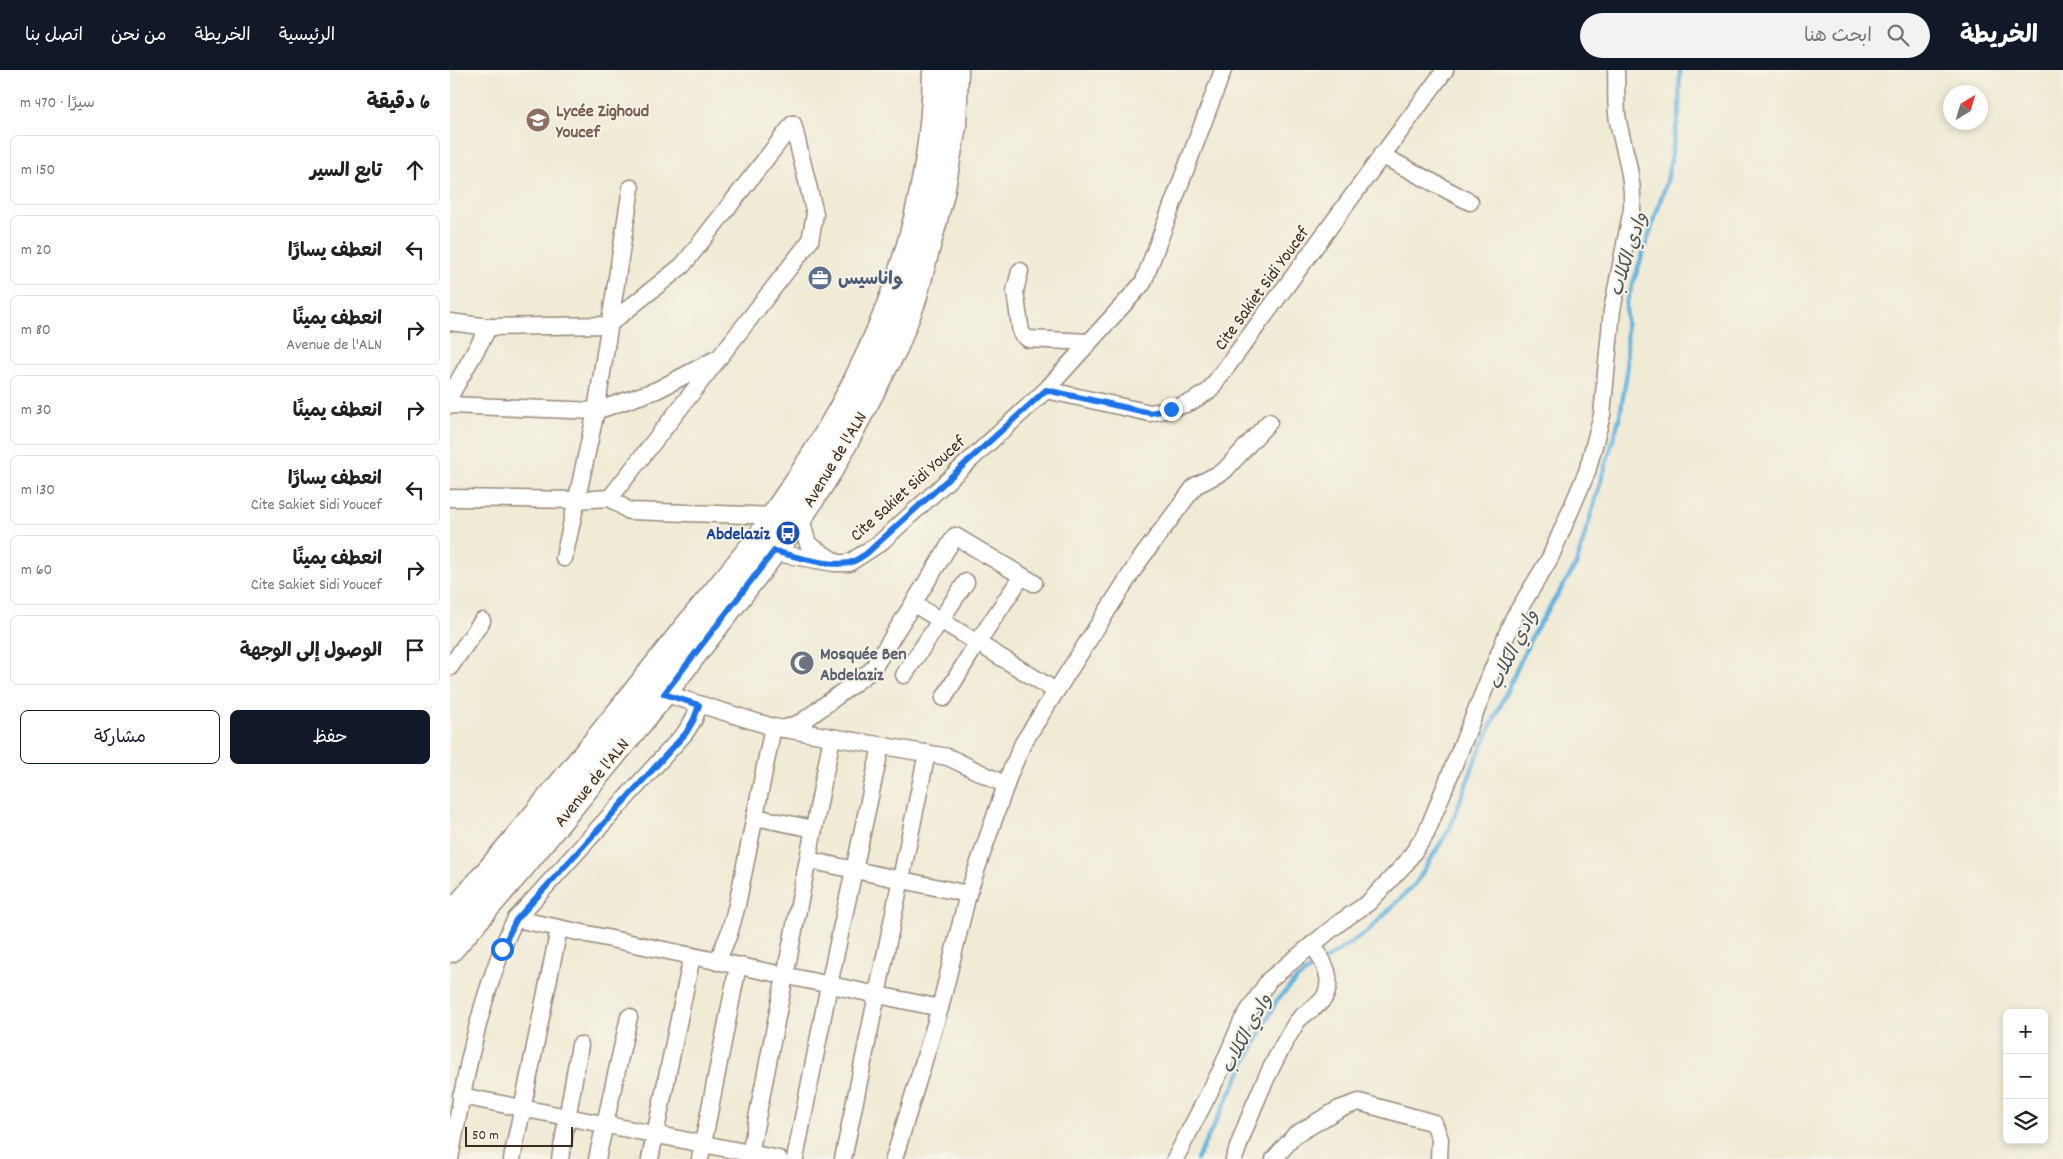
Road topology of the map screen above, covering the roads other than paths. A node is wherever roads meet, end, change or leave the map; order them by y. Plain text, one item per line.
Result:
1 (936, 70) edge
2 (955, 70) edge
3 (1223, 70) edge
4 (1445, 70) edge
5 (1616, 70) edge
6 (1381, 155) junction
7 (631, 188) dead end
8 (1470, 202) dead end
9 (1020, 271) dead end
10 (450, 322) edge
11 (608, 325) junction
12 (489, 326) junction
13 (1089, 342) junction
14 (720, 358) junction
15 (1046, 390) junction
16 (450, 396) edge
17 (450, 405) edge
18 (596, 411) junction
19 (1270, 422) dead end
20 (450, 498) edge
21 (610, 498) junction
22 (576, 500) junction
23 (774, 516) junction
24 (800, 516) junction
25 (761, 551) junction
26 (564, 558) dead end
27 (836, 563) junction
28 (966, 582) dead end
29 (914, 604) junction
30 (940, 620) junction
31 (482, 621) dead end
32 (977, 643) junction
33 (450, 667) edge
34 (904, 675) dead end
35 (1056, 691) junction
36 (664, 694) junction
37 (944, 698) dead end
38 (699, 705) junction
39 (778, 728) junction
40 (832, 737) junction
41 (881, 746) junction
42 (927, 753) junction
43 (1006, 785) junction
44 (755, 817) junction
45 (814, 828) junction
46 (808, 860) junction
47 (854, 870) junction
48 (900, 879) junction
49 (968, 894) junction
50 (450, 918) edge
51 (516, 920) junction
52 (559, 929) junction
53 (1313, 944) junction
54 (450, 949) edge
55 (692, 956) junction
56 (717, 962) junction
57 (738, 966) junction
58 (784, 976) junction
59 (830, 985) junction
60 (876, 995) junction
61 (940, 1008) junction
62 (629, 1017) dead end
63 (580, 1045) dead end
64 (462, 1096) junction
65 (523, 1108) junction
66 (567, 1116) junction
67 (604, 1124) junction
68 (656, 1134) junction
69 (702, 1151) edge
70 (750, 1156) edge
71 (450, 1159) edge
72 (512, 1159) edge
73 (560, 1159) edge
74 (597, 1159) edge
75 (650, 1159) edge
76 (779, 1159) edge
77 (795, 1159) edge
78 (843, 1159) edge
79 (894, 1159) edge
80 (1175, 1159) edge
81 (1234, 1159) edge
82 (1274, 1159) edge
83 (1439, 1159) edge

1 - 23 main road
2 - 24 main road, Avenue de l'ALN
3 - 13 street, Cite Sakiet Sidi Youcef
4 - 6 street, Cite Sakiet Sidi Youcef
5 - 53 street
6 - 8 street
6 - 15 street, Cite Sakiet Sidi Youcef
7 - 11 street
9 - 13 street
10 - 12 street
11 - 12 street
11 - 14 street
11 - 18 street
12 - 16 street
13 - 15 street, Cite Sakiet Sidi Youcef
14 - 18 street
14 - 21 street
15 - 27 street, Cite Sakiet Sidi Youcef
17 - 18 street
18 - 22 street
19 - 35 street
20 - 22 street
21 - 22 street
21 - 23 street
22 - 26 street
23 - 25 main road
24 - 25 main road, Avenue de l'ALN
24 - 27 street
25 - 27 street
25 - 36 main road, Avenue de l'ALN
25 - 50 main road
28 - 30 street
29 - 30 street
29 - 32 street
29 - 39 street
30 - 32 street
30 - 34 street
31 - 33 street
32 - 35 street
32 - 37 street
35 - 43 street
36 - 38 street
36 - 54 main road, Avenue de l'ALN
38 - 39 street
38 - 51 street
39 - 40 street
39 - 44 street
40 - 41 street
40 - 45 street
41 - 42 street
41 - 47 street
42 - 43 street
42 - 48 street
43 - 49 street
44 - 45 street
44 - 56 street
45 - 46 street
46 - 47 street
46 - 58 street
47 - 48 street
47 - 59 street
48 - 49 street
48 - 60 street
49 - 61 street
51 - 52 street
51 - 64 street
52 - 55 street
52 - 65 street
53 - 80 street
53 - 81 street
55 - 56 street
55 - 68 street
56 - 57 street
57 - 58 street
57 - 69 street
58 - 59 street
58 - 70 street
59 - 60 street
59 - 77 street
60 - 61 street
60 - 78 street
61 - 79 street
62 - 67 street
63 - 66 street
64 - 65 street
64 - 71 street
65 - 66 street
65 - 72 street
66 - 67 street
66 - 73 street
67 - 68 street
67 - 74 street
68 - 69 street
68 - 75 street
69 - 70 street
70 - 76 street
82 - 83 street

